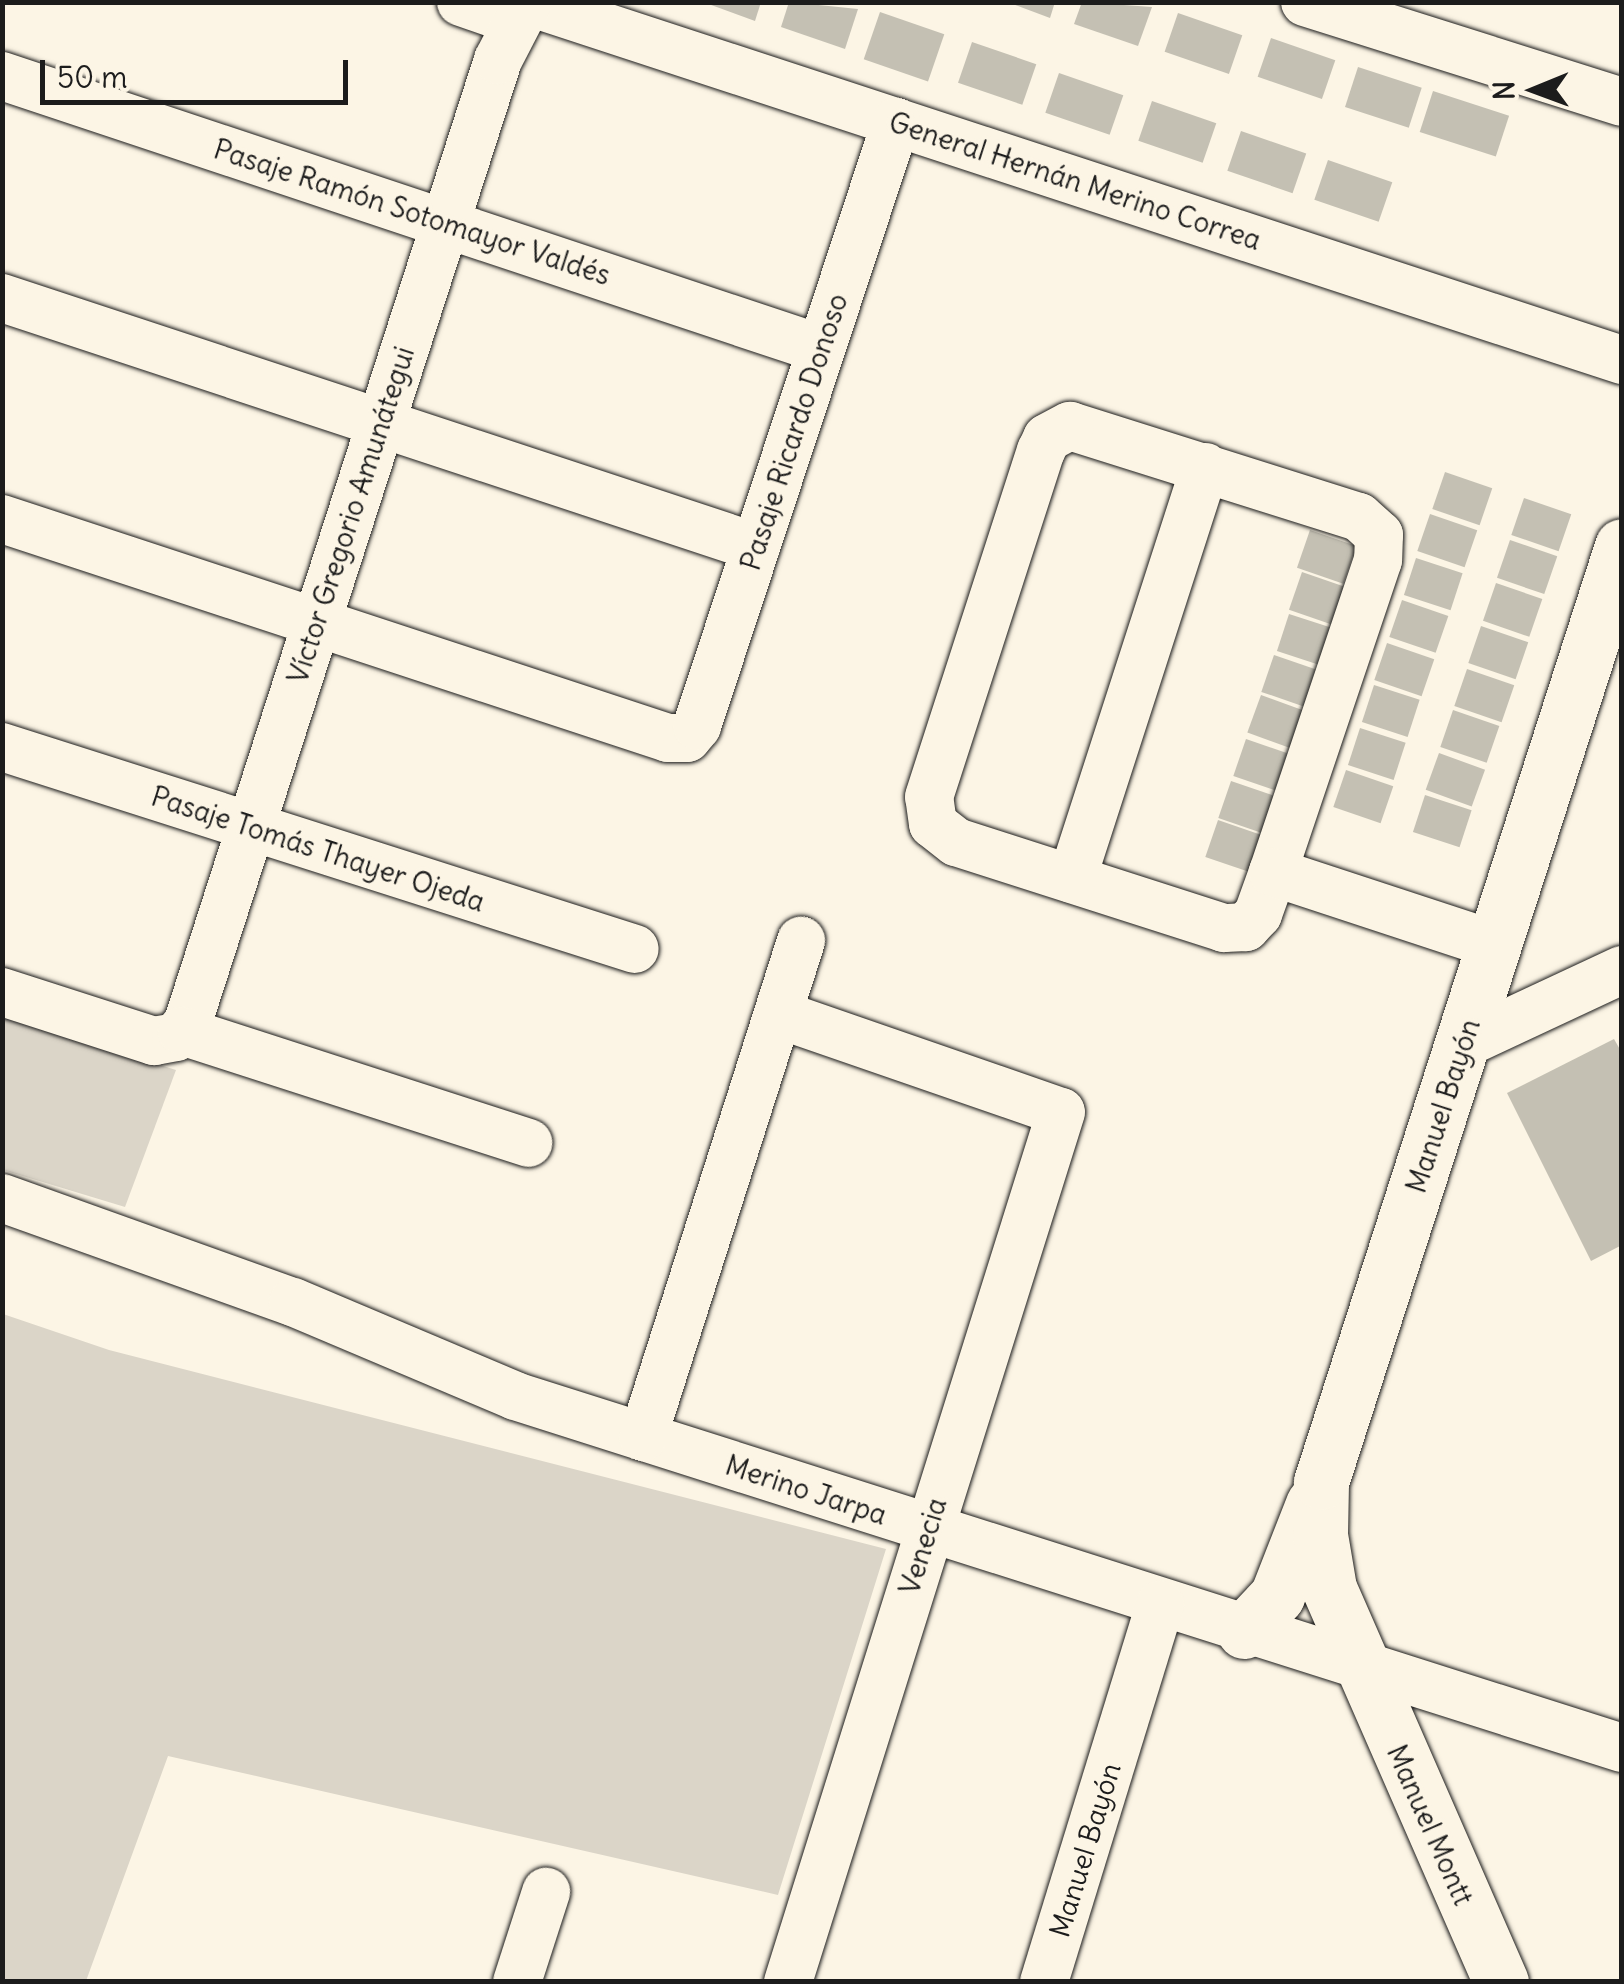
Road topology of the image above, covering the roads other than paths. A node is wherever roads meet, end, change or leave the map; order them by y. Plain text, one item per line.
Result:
1 (461, 2) edge
2 (1305, 2) edge
3 (525, 9) edge
4 (2, 76) edge
5 (1622, 102) edge
6 (896, 122) junction
7 (446, 223) junction
8 (2, 298) edge
9 (821, 349) junction
10 (1622, 360) edge
11 (381, 424) junction
12 (1205, 467) junction
13 (2, 518) edge
14 (1622, 546) edge
15 (756, 547) junction
16 (317, 622) junction
17 (2, 747) edge
18 (250, 828) junction
19 (1272, 872) junction
20 (1072, 879) junction
21 (801, 941) dead end
22 (1495, 945) junction
23 (635, 949) dead end
24 (1622, 970) edge
25 (2, 992) edge
26 (778, 1014) junction
27 (182, 1031) junction
28 (1463, 1044) junction
29 (528, 1143) dead end
30 (2, 1198) edge
31 (644, 1437) junction
32 (1322, 1482) junction
33 (928, 1529) junction
34 (1160, 1604) junction
35 (1244, 1631) junction
36 (1360, 1668) junction
37 (1622, 1748) edge
38 (546, 1892) dead end
39 (517, 1982) edge
40 (788, 1982) edge
41 (1044, 1982) edge
42 (1500, 1982) edge

1 - 3 street, General Hernán Merino Correa
2 - 5 street
3 - 6 street, General Hernán Merino Correa
3 - 7 street, Víctor Gregorio Amunátegui
4 - 7 street, Pasaje Ramón Sotomayor Valdés
6 - 9 street, Pasaje Ricardo Donoso
6 - 10 street, General Hernán Merino Correa
7 - 9 street, Pasaje Ramón Sotomayor Valdés
7 - 11 street, Víctor Gregorio Amunátegui
8 - 11 street
9 - 15 street, Pasaje Ricardo Donoso
11 - 15 street
11 - 16 street, Víctor Gregorio Amunátegui
12 - 19 street
12 - 20 street
12 - 20 street
13 - 16 street
14 - 22 street, Manuel Bayón
15 - 16 street, Pasaje Ricardo Donoso
16 - 18 street, Víctor Gregorio Amunátegui
17 - 18 street, Pasaje Tomás Thayer Ojeda
18 - 23 street, Pasaje Tomás Thayer Ojeda
18 - 27 street, Víctor Gregorio Amunátegui
19 - 20 street
19 - 22 street
21 - 26 street
22 - 28 street, Manuel Bayón
24 - 28 street
25 - 27 street
26 - 31 street
26 - 33 street, Venecia
27 - 29 street
28 - 32 street, Manuel Bayón
30 - 31 street, Merino Jarpa
31 - 33 street, Merino Jarpa
32 - 35 street
32 - 36 street, Manuel Bayón
33 - 34 street, Merino Jarpa
33 - 40 street, Venecia
34 - 35 street, Merino Jarpa
34 - 41 street, Manuel Bayón
35 - 36 street, Merino Jarpa
36 - 37 street, Merino Jarpa
36 - 42 street, Manuel Montt
38 - 39 street

